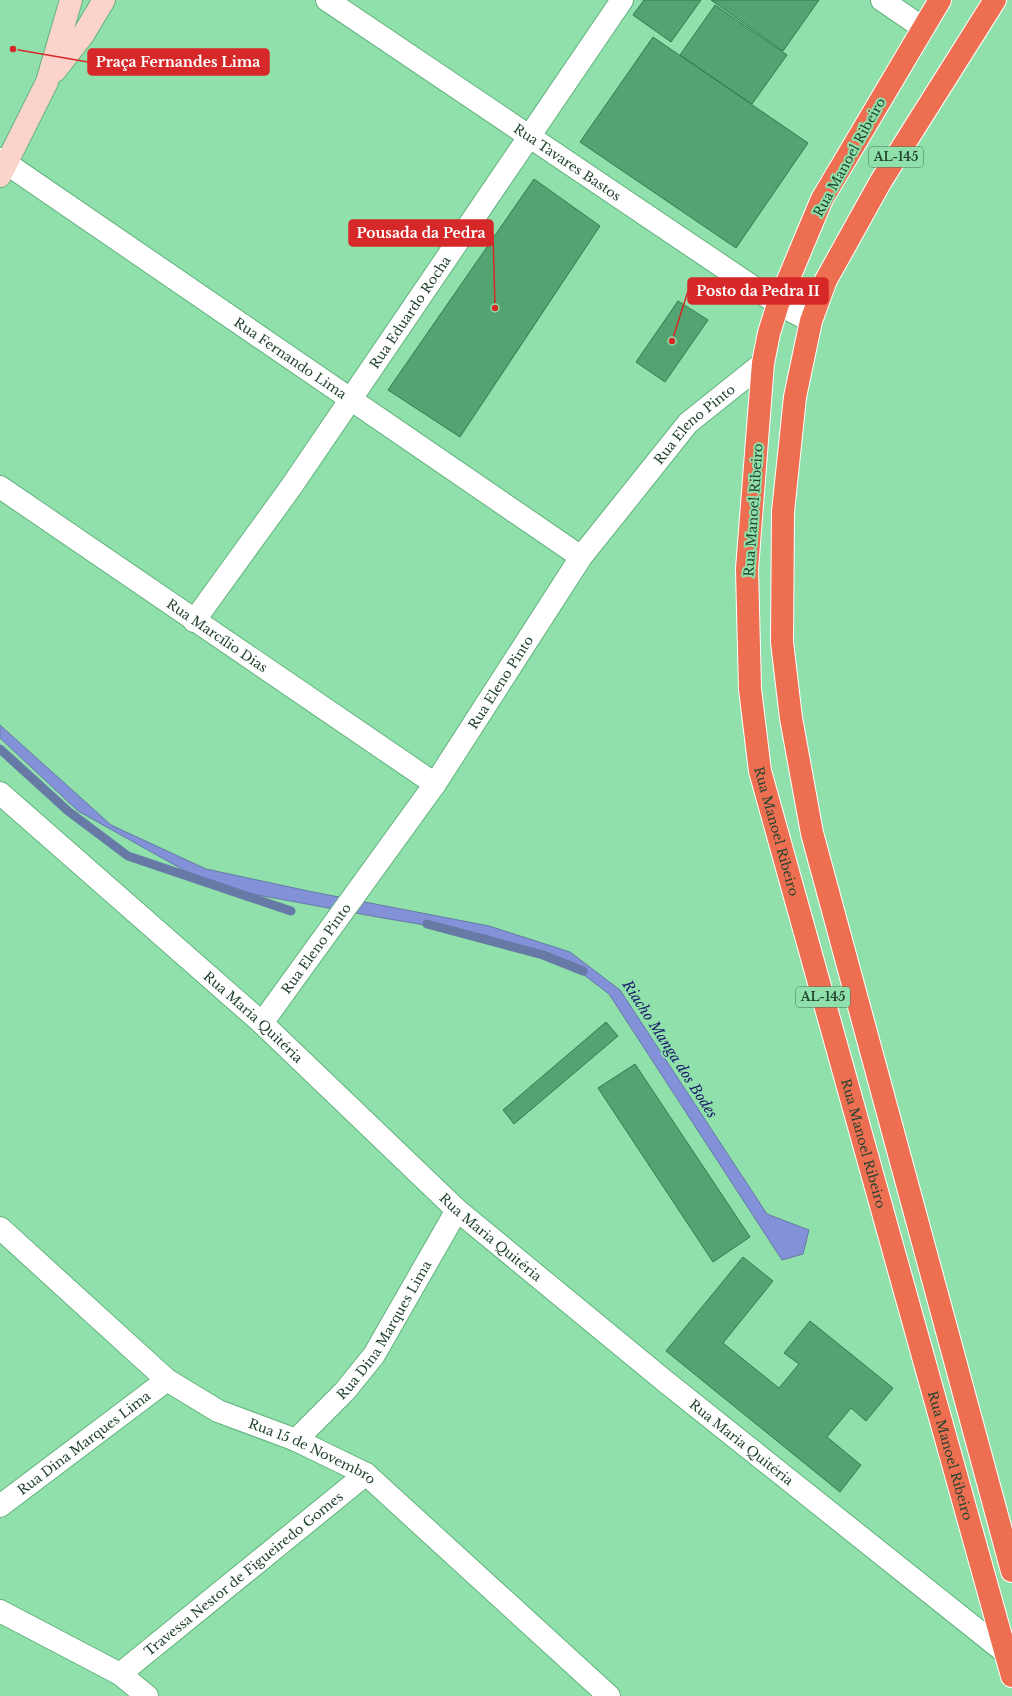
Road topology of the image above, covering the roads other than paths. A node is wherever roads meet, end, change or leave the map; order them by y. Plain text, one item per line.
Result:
1 (71, 0) edge
2 (104, 0) edge
3 (327, 0) edge
4 (622, 0) edge
5 (882, 0) edge
6 (940, 0) edge
7 (995, 0) edge
8 (923, 28) junction
9 (47, 82) junction
10 (530, 138) junction
11 (2, 166) edge
12 (778, 304) junction
13 (811, 321) junction
14 (763, 364) junction
15 (351, 399) junction
16 (0, 487) edge
17 (581, 557) junction
18 (194, 621) junction
19 (435, 784) junction
20 (0, 793) edge
21 (262, 1023) junction
22 (457, 1210) junction
23 (0, 1228) edge
24 (167, 1380) junction
25 (296, 1440) junction
26 (366, 1474) junction
27 (0, 1506) edge
28 (1012, 1571) edge
29 (0, 1611) edge
30 (1006, 1653) junction
31 (120, 1674) junction
32 (1012, 1676) edge
33 (147, 1696) edge
34 (609, 1696) edge

1 - 9 street
2 - 9 street
3 - 10 street, Rua Tavares Bastos
4 - 10 street, Rua Eduardo Rocha
5 - 8 street
6 - 8 highway, Rua Manoel Ribeiro / AL-145
7 - 13 highway, AL-145
8 - 12 highway, Rua Manoel Ribeiro / AL-145
9 - 11 street
10 - 12 street, Rua Tavares Bastos
10 - 15 street, Rua Eduardo Rocha
11 - 15 street, Rua Fernando Lima
12 - 13 street, Rua Tavares Bastos
12 - 14 highway, Rua Manoel Ribeiro / AL-145
13 - 28 highway, AL-145
14 - 17 street, Rua Eleno Pinto
14 - 30 highway, Rua Manoel Ribeiro / AL-145
15 - 17 street, Rua Fernando Lima
15 - 18 street, Rua Eduardo Rocha
16 - 18 street, Rua Marcílio Dias
17 - 19 street, Rua Eleno Pinto
18 - 19 street, Rua Marcílio Dias
19 - 21 street, Rua Eleno Pinto
20 - 21 street, Rua Maria Quitéria
21 - 22 street, Rua Maria Quitéria
22 - 25 street, Rua Dina Marques Lima
22 - 30 street, Rua Maria Quitéria
23 - 24 street, Rua 15 de Novembro
24 - 25 street, Rua 15 de Novembro
24 - 27 street, Rua Dina Marques Lima
25 - 26 street, Rua 15 de Novembro
26 - 31 street, Travessa Nestor de Figueiredo Gomes
26 - 34 street, Rua 15 de Novembro
29 - 31 street
30 - 32 highway, Rua Manoel Ribeiro / AL-145
31 - 33 street

